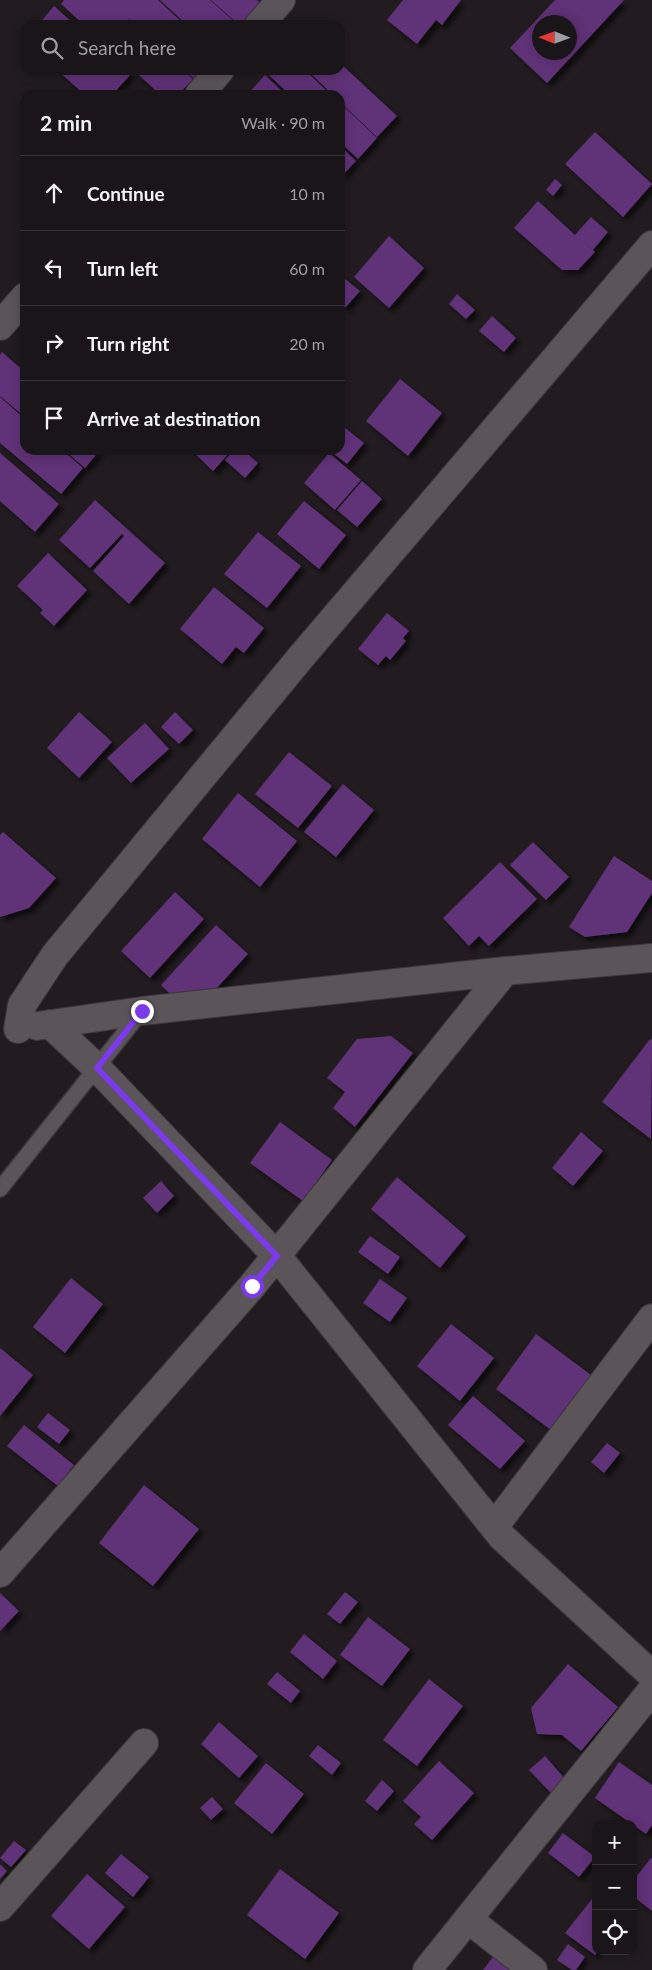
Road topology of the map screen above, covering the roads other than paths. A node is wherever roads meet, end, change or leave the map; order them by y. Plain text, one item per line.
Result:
1 (281, 0) edge
2 (263, 20) edge
3 (216, 75) edge
4 (203, 90) edge
5 (652, 245) edge
6 (20, 303) edge
7 (0, 326) edge
8 (652, 958) edge
9 (505, 971) junction
10 (142, 1011) junction
11 (10, 1015) edge
12 (50, 1024) junction
13 (97, 1068) junction
14 (0, 1189) edge
15 (277, 1256) junction
16 (652, 1318) edge
17 (494, 1527) junction
18 (0, 1573) edge
19 (652, 1674) edge
20 (652, 1690) edge
21 (144, 1743) dead end
22 (0, 1907) edge
23 (468, 1919) junction
24 (427, 1970) edge
25 (533, 1970) edge

1 - 2 street
3 - 4 street
5 - 11 street
6 - 7 street
8 - 9 street
9 - 10 street
9 - 15 street
10 - 12 street
10 - 13 lane
11 - 12 street
12 - 13 street
13 - 14 lane
13 - 15 street
15 - 17 street
15 - 18 street
16 - 17 street
17 - 19 street
20 - 23 street
21 - 22 street
23 - 24 street
23 - 25 street

